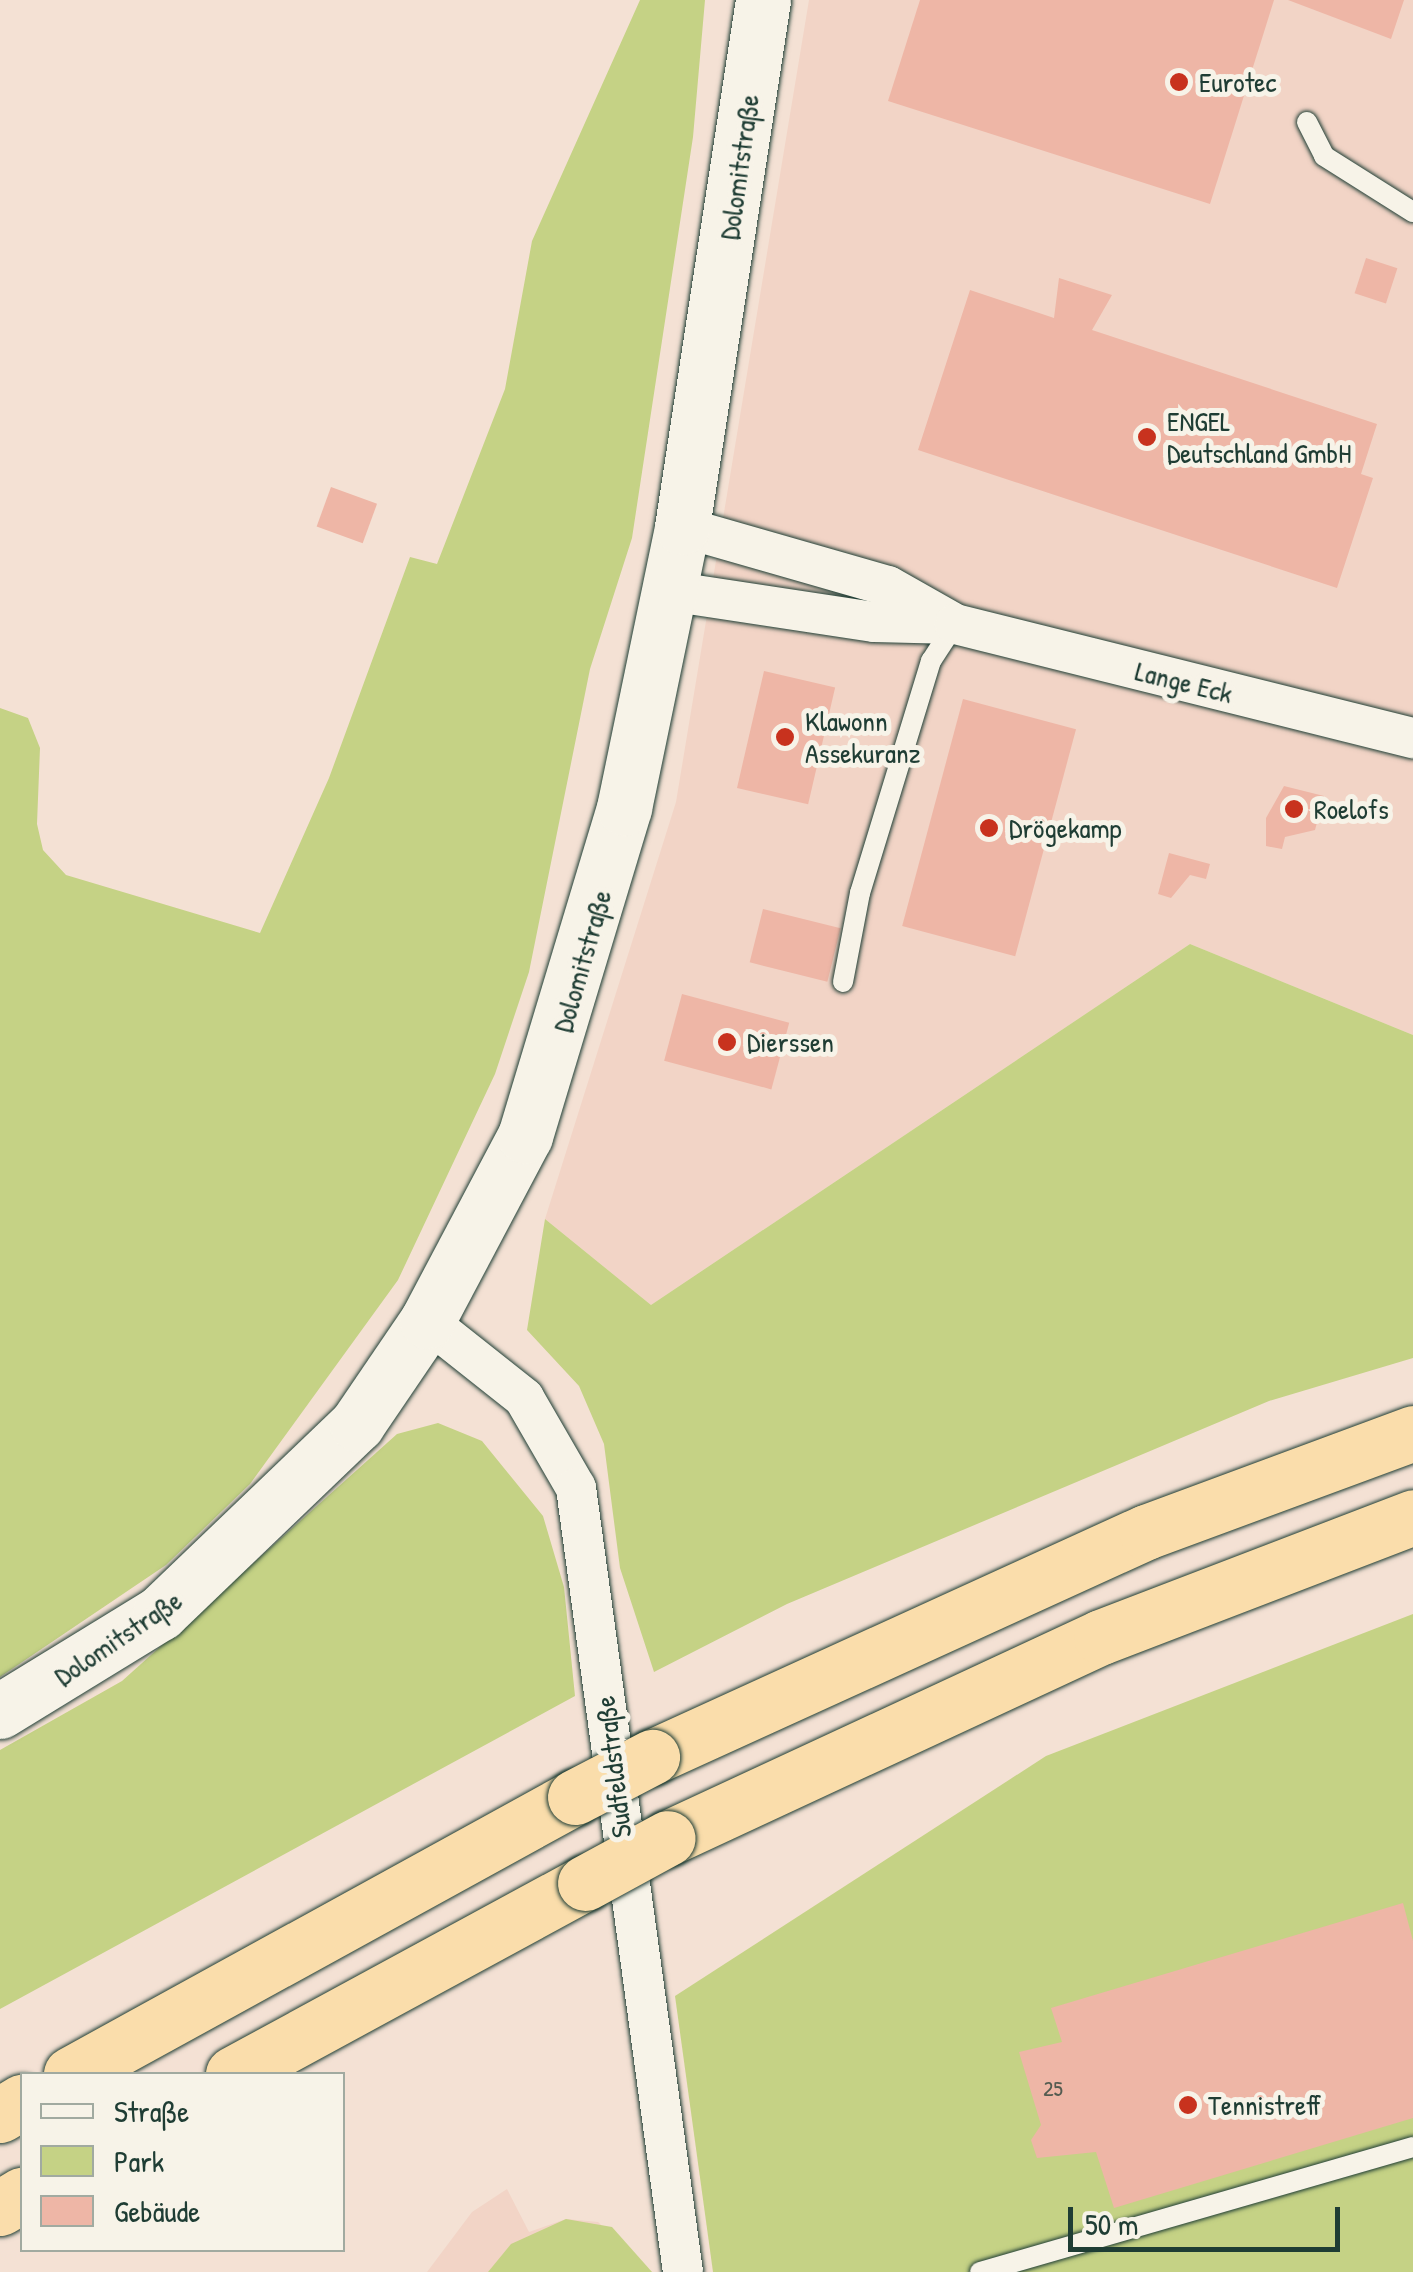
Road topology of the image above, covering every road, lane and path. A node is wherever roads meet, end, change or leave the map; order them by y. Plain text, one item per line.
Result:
1 (763, 0) edge
2 (1307, 122) dead end
3 (1413, 212) edge
4 (682, 527) junction
5 (669, 591) junction
6 (955, 624) junction
7 (1413, 738) edge
8 (843, 982) dead end
9 (427, 1321) junction
10 (1413, 1433) edge
11 (1413, 1517) edge
12 (0, 1711) edge
13 (75, 2072) edge
14 (237, 2072) edge
15 (1413, 2147) edge
16 (682, 2272) edge
17 (980, 2272) edge

1 - 4 street, Dolomitstraße
2 - 3 lane
4 - 5 street, Dolomitstraße
4 - 6 street, Lange Eck
5 - 6 street, Lange Eck
5 - 9 street, Dolomitstraße
6 - 7 street, Lange Eck
6 - 8 lane
9 - 12 street, Dolomitstraße
9 - 16 street, Sudfeldstraße
10 - 13 highway, bridge
11 - 14 highway, bridge
15 - 17 lane

